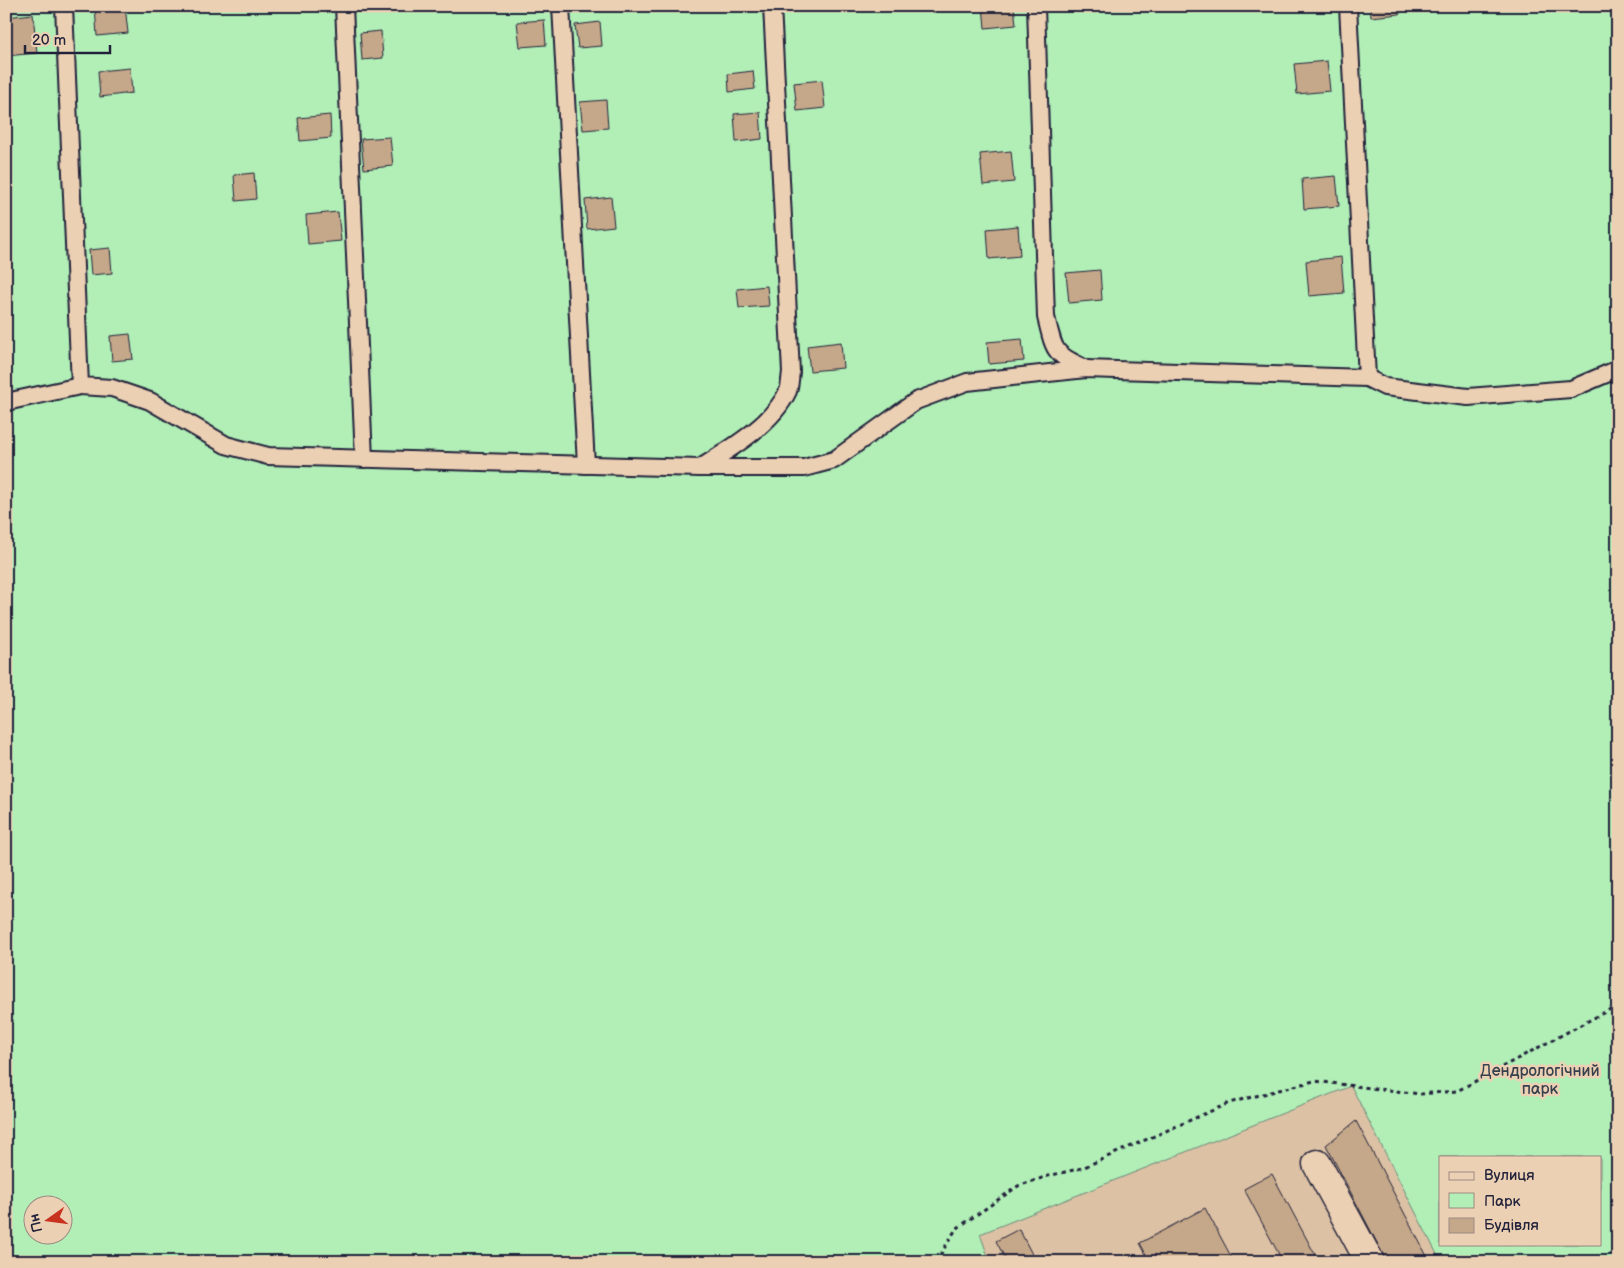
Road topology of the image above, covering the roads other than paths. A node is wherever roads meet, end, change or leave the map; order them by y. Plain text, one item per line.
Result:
1 (64, 6) edge
2 (344, 6) edge
3 (561, 6) edge
4 (772, 6) edge
5 (1036, 6) edge
6 (1348, 6) edge
7 (1086, 369) junction
8 (1618, 369) edge
9 (1368, 378) junction
10 (80, 386) junction
11 (6, 402) edge
12 (364, 459) junction
13 (586, 465) junction
14 (700, 468) junction
15 (1317, 1164) dead end
16 (1370, 1262) edge

1 - 10 lane
2 - 12 lane
3 - 13 lane
4 - 14 lane
5 - 7 lane
6 - 9 lane
7 - 9 lane
7 - 14 lane
8 - 9 lane
10 - 11 lane
10 - 12 lane
12 - 13 lane
13 - 14 lane
15 - 16 street

